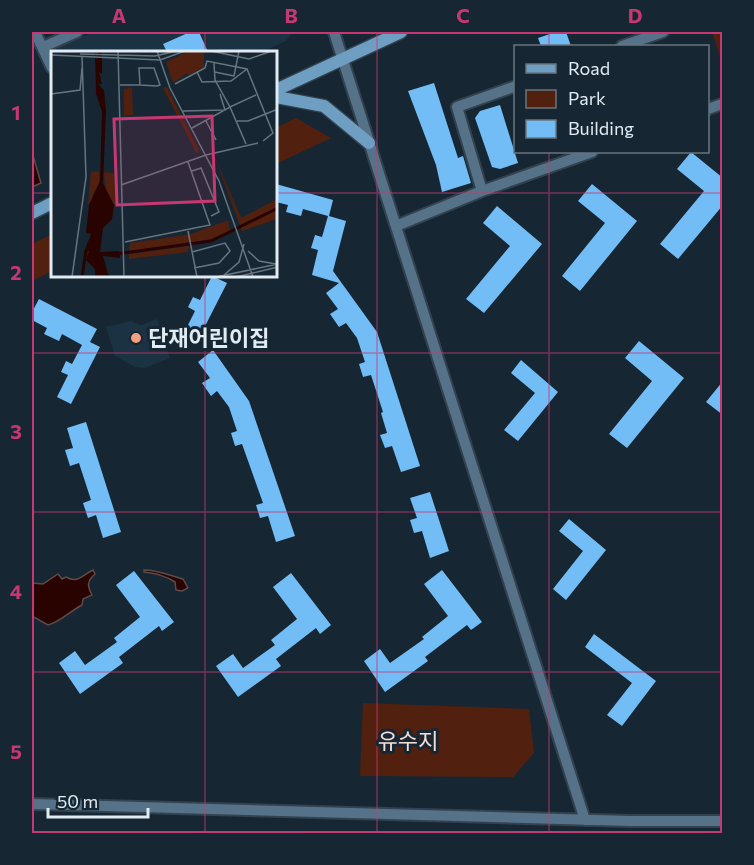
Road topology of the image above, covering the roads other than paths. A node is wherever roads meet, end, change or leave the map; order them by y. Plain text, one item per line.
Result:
1 (35, 32) edge
2 (77, 32) edge
3 (334, 32) edge
4 (401, 32) edge
5 (663, 32) edge
6 (636, 44) edge
7 (43, 47) junction
8 (341, 58) junction
9 (51, 66) edge
10 (514, 87) edge
11 (278, 89) edge
12 (278, 97) edge
13 (723, 104) edge
14 (709, 110) edge
15 (369, 143) junction
16 (589, 153) edge
17 (482, 191) junction
18 (51, 203) edge
19 (32, 213) edge
20 (396, 226) junction
21 (32, 804) edge
22 (585, 820) junction
23 (723, 821) edge

1 - 7 street
2 - 7 street
3 - 8 street
4 - 8 street
5 - 6 street
7 - 9 street
8 - 11 street
8 - 15 street
10 - 17 street
12 - 15 street
13 - 14 street
15 - 20 street
16 - 17 street
17 - 20 street
18 - 19 street
20 - 22 street
21 - 22 street
22 - 23 street

